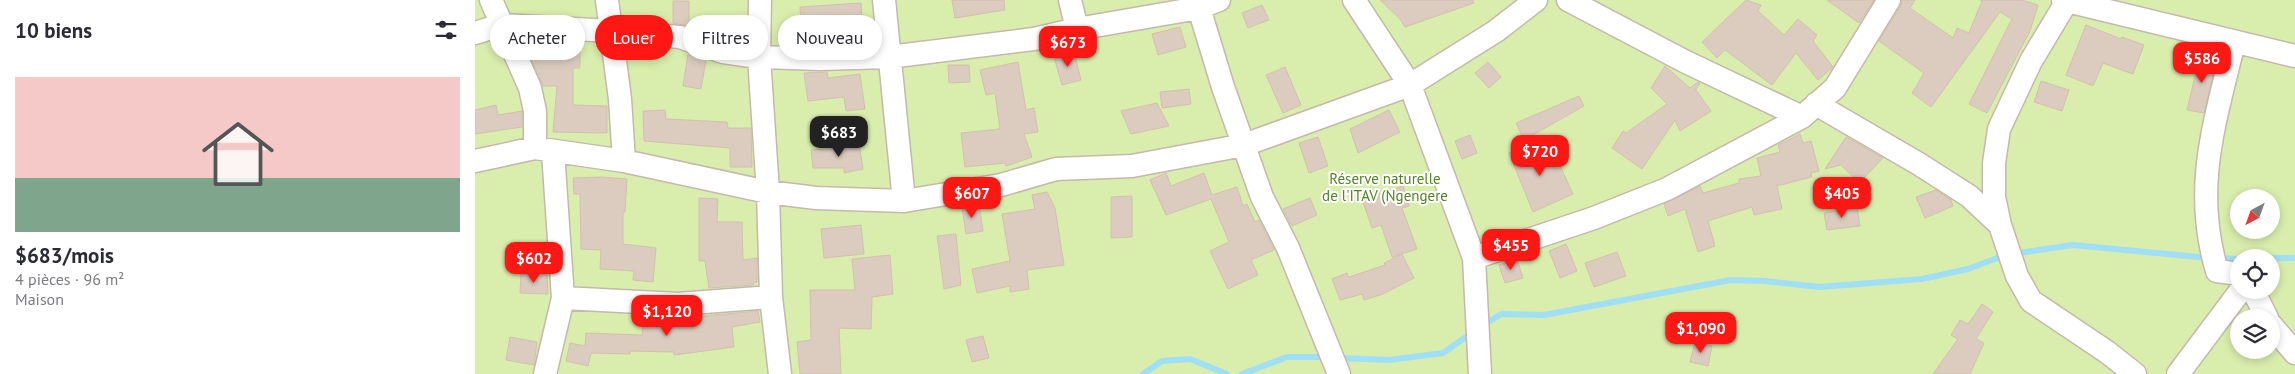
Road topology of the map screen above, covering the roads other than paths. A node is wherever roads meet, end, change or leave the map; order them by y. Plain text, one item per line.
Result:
1 (491, 0) edge
2 (607, 0) edge
3 (761, 0) edge
4 (884, 0) edge
5 (1070, 0) edge
6 (1354, 0) edge
7 (1536, 0) edge
8 (1567, 0) edge
9 (1889, 0) edge
10 (2065, 1) edge
11 (1209, 4) edge
12 (2096, 4) edge
13 (497, 15) edge
14 (609, 15) edge
15 (760, 15) edge
16 (490, 28) edge
17 (1077, 29) junction
18 (475, 33) edge
19 (2235, 42) junction
20 (2295, 56) edge
21 (768, 57) edge
22 (889, 57) junction
23 (518, 60) edge
24 (615, 60) edge
25 (759, 60) edge
26 (1410, 85) junction
27 (1809, 110) junction
28 (1244, 145) junction
29 (544, 150) junction
30 (475, 161) edge
31 (624, 162) junction
32 (768, 192) junction
33 (904, 201) junction
34 (2000, 225) junction
35 (1474, 258) junction
36 (2230, 273) edge
37 (771, 297) junction
38 (563, 298) junction
39 (2234, 299) edge
40 (2280, 336) edge
41 (2295, 354) edge
42 (545, 374) edge
43 (779, 374) edge
44 (1339, 374) edge
45 (1480, 374) edge
46 (2135, 374) edge
47 (2178, 374) edge

1 - 13 street
2 - 14 street
3 - 15 street
4 - 22 street
5 - 17 street
6 - 26 street
7 - 26 street
8 - 27 street
9 - 27 street
10 - 12 street
10 - 34 street
11 - 17 street
11 - 28 street
12 - 19 street
16 - 18 street
17 - 22 street
19 - 20 street
19 - 36 street
21 - 22 street
22 - 33 street
23 - 29 street
24 - 31 street
25 - 32 street
26 - 28 street
26 - 35 street
27 - 34 street
27 - 35 street
28 - 33 street
28 - 44 street
29 - 30 street
29 - 31 street
29 - 38 street
31 - 32 street
32 - 33 street
32 - 37 street
34 - 46 street
35 - 45 street
37 - 38 street
37 - 43 street
38 - 42 street
39 - 47 street
40 - 41 street

